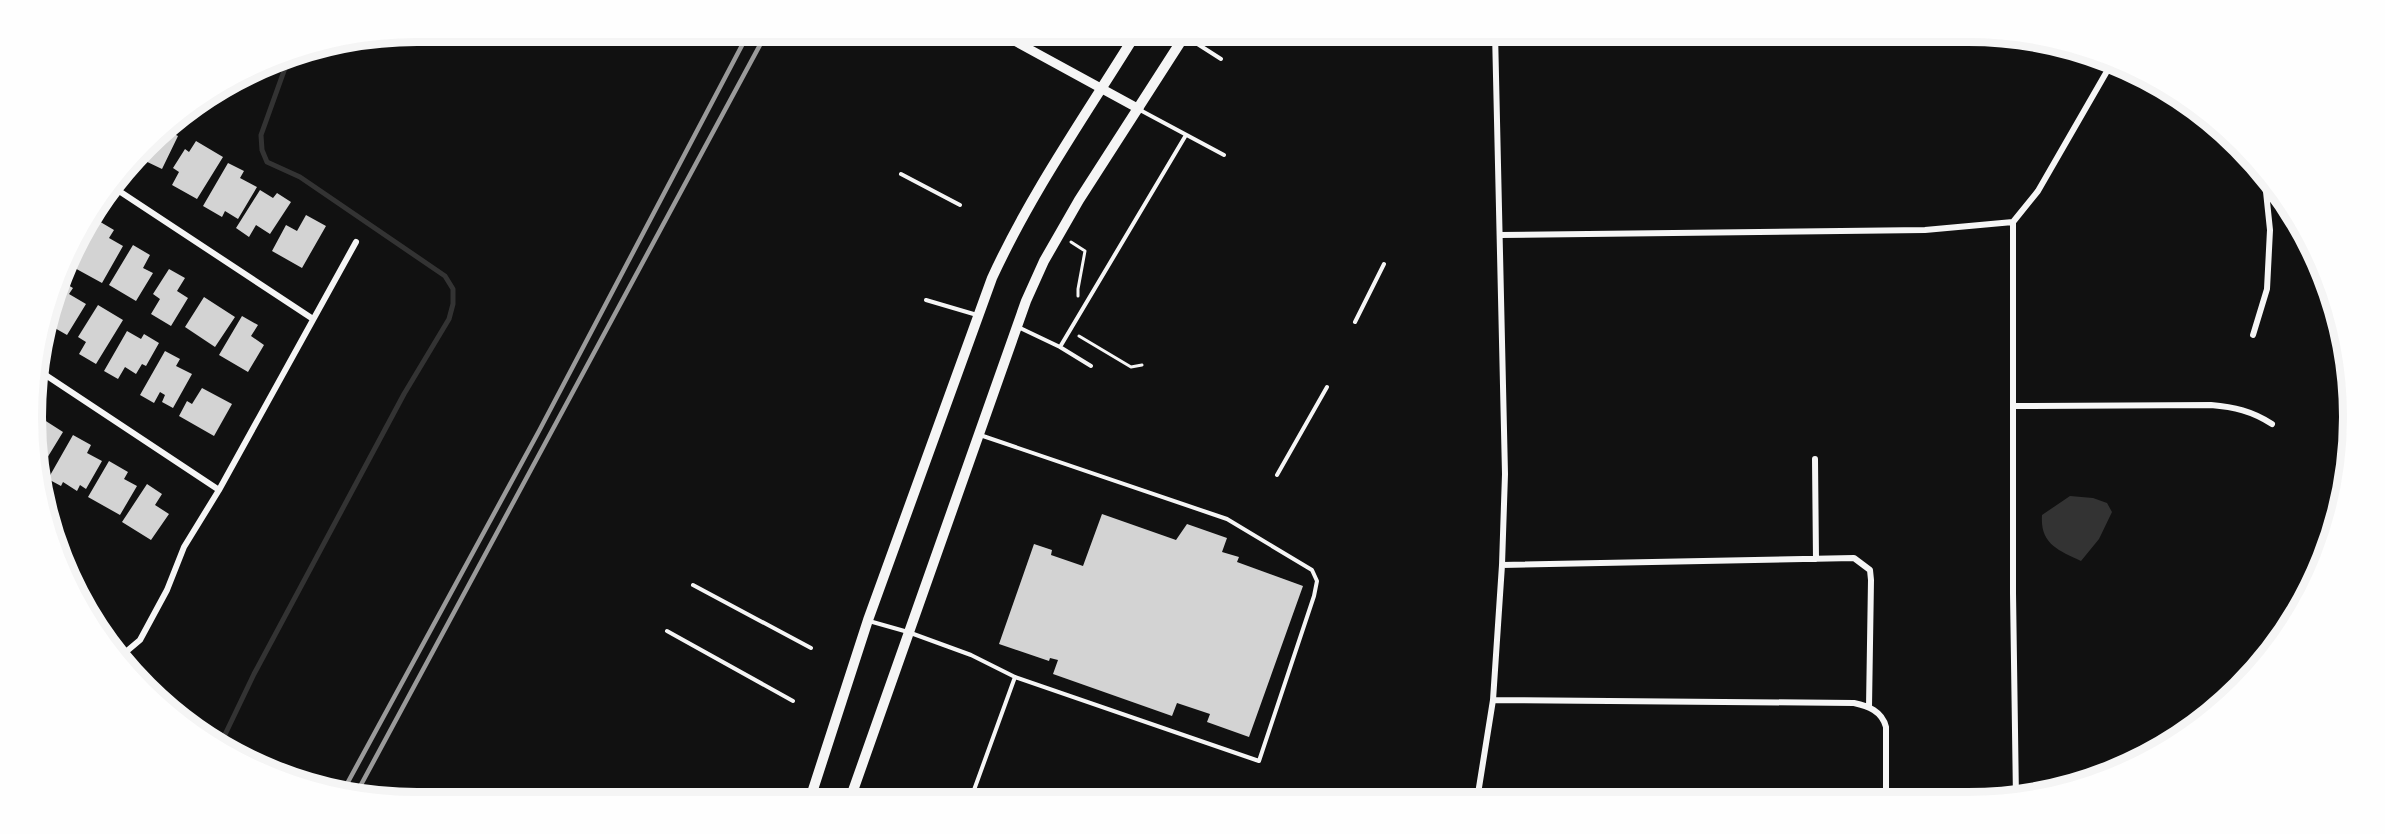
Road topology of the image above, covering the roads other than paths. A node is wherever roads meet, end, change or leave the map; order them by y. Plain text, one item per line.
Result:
1 (1016, 42) edge
2 (1130, 42) edge
3 (1181, 42) edge
4 (1197, 42) edge
5 (1495, 42) edge
6 (1221, 59) dead end
7 (2108, 69) edge
8 (1100, 88) junction
9 (1139, 109) junction
10 (1186, 135) junction
11 (1224, 155) dead end
12 (901, 174) dead end
13 (2266, 189) edge
14 (118, 190) edge
15 (960, 205) dead end
16 (2013, 222) junction
17 (1500, 235) junction
18 (356, 242) dead end
19 (1384, 264) dead end
20 (926, 300) dead end
21 (977, 315) junction
22 (313, 319) junction
23 (1355, 322) dead end
24 (1017, 327) junction
25 (2253, 335) dead end
26 (1060, 347) junction
27 (1091, 366) dead end
28 (44, 374) edge
29 (1328, 387) dead end
30 (2013, 406) junction
31 (2272, 424) dead end
32 (979, 434) junction
33 (1815, 459) dead end
34 (1277, 475) dead end
35 (219, 490) junction
36 (1816, 559) junction
37 (1502, 565) junction
38 (693, 585) dead end
39 (868, 620) junction
40 (667, 631) dead end
41 (908, 632) junction
42 (810, 648) dead end
43 (125, 652) edge
44 (1015, 677) junction
45 (1493, 700) junction
46 (793, 701) dead end
47 (1869, 706) junction
48 (2016, 789) edge
49 (812, 792) edge
50 (852, 792) edge
51 (973, 792) edge
52 (1478, 792) edge
53 (1886, 792) edge

1 - 8 street
2 - 8 main road
3 - 9 main road
4 - 6 lane
5 - 17 street
7 - 16 street
8 - 9 street
8 - 21 main road
9 - 10 lane
9 - 24 main road
10 - 11 lane
10 - 26 lane
12 - 15 lane
13 - 25 street
14 - 22 street
16 - 17 street
16 - 30 street
17 - 37 street
18 - 22 street
19 - 23 lane
20 - 21 lane
21 - 39 main road
22 - 35 street
24 - 26 lane
24 - 32 main road
26 - 27 lane
28 - 35 street
29 - 34 lane
30 - 31 street
30 - 48 street
32 - 41 main road
32 - 44 lane
33 - 36 street
35 - 43 street
36 - 37 street
36 - 47 street
37 - 45 street
38 - 42 lane
39 - 41 lane
39 - 49 main road
40 - 46 lane
41 - 44 lane
41 - 50 main road
44 - 51 lane
45 - 47 street
45 - 52 street
47 - 53 street

